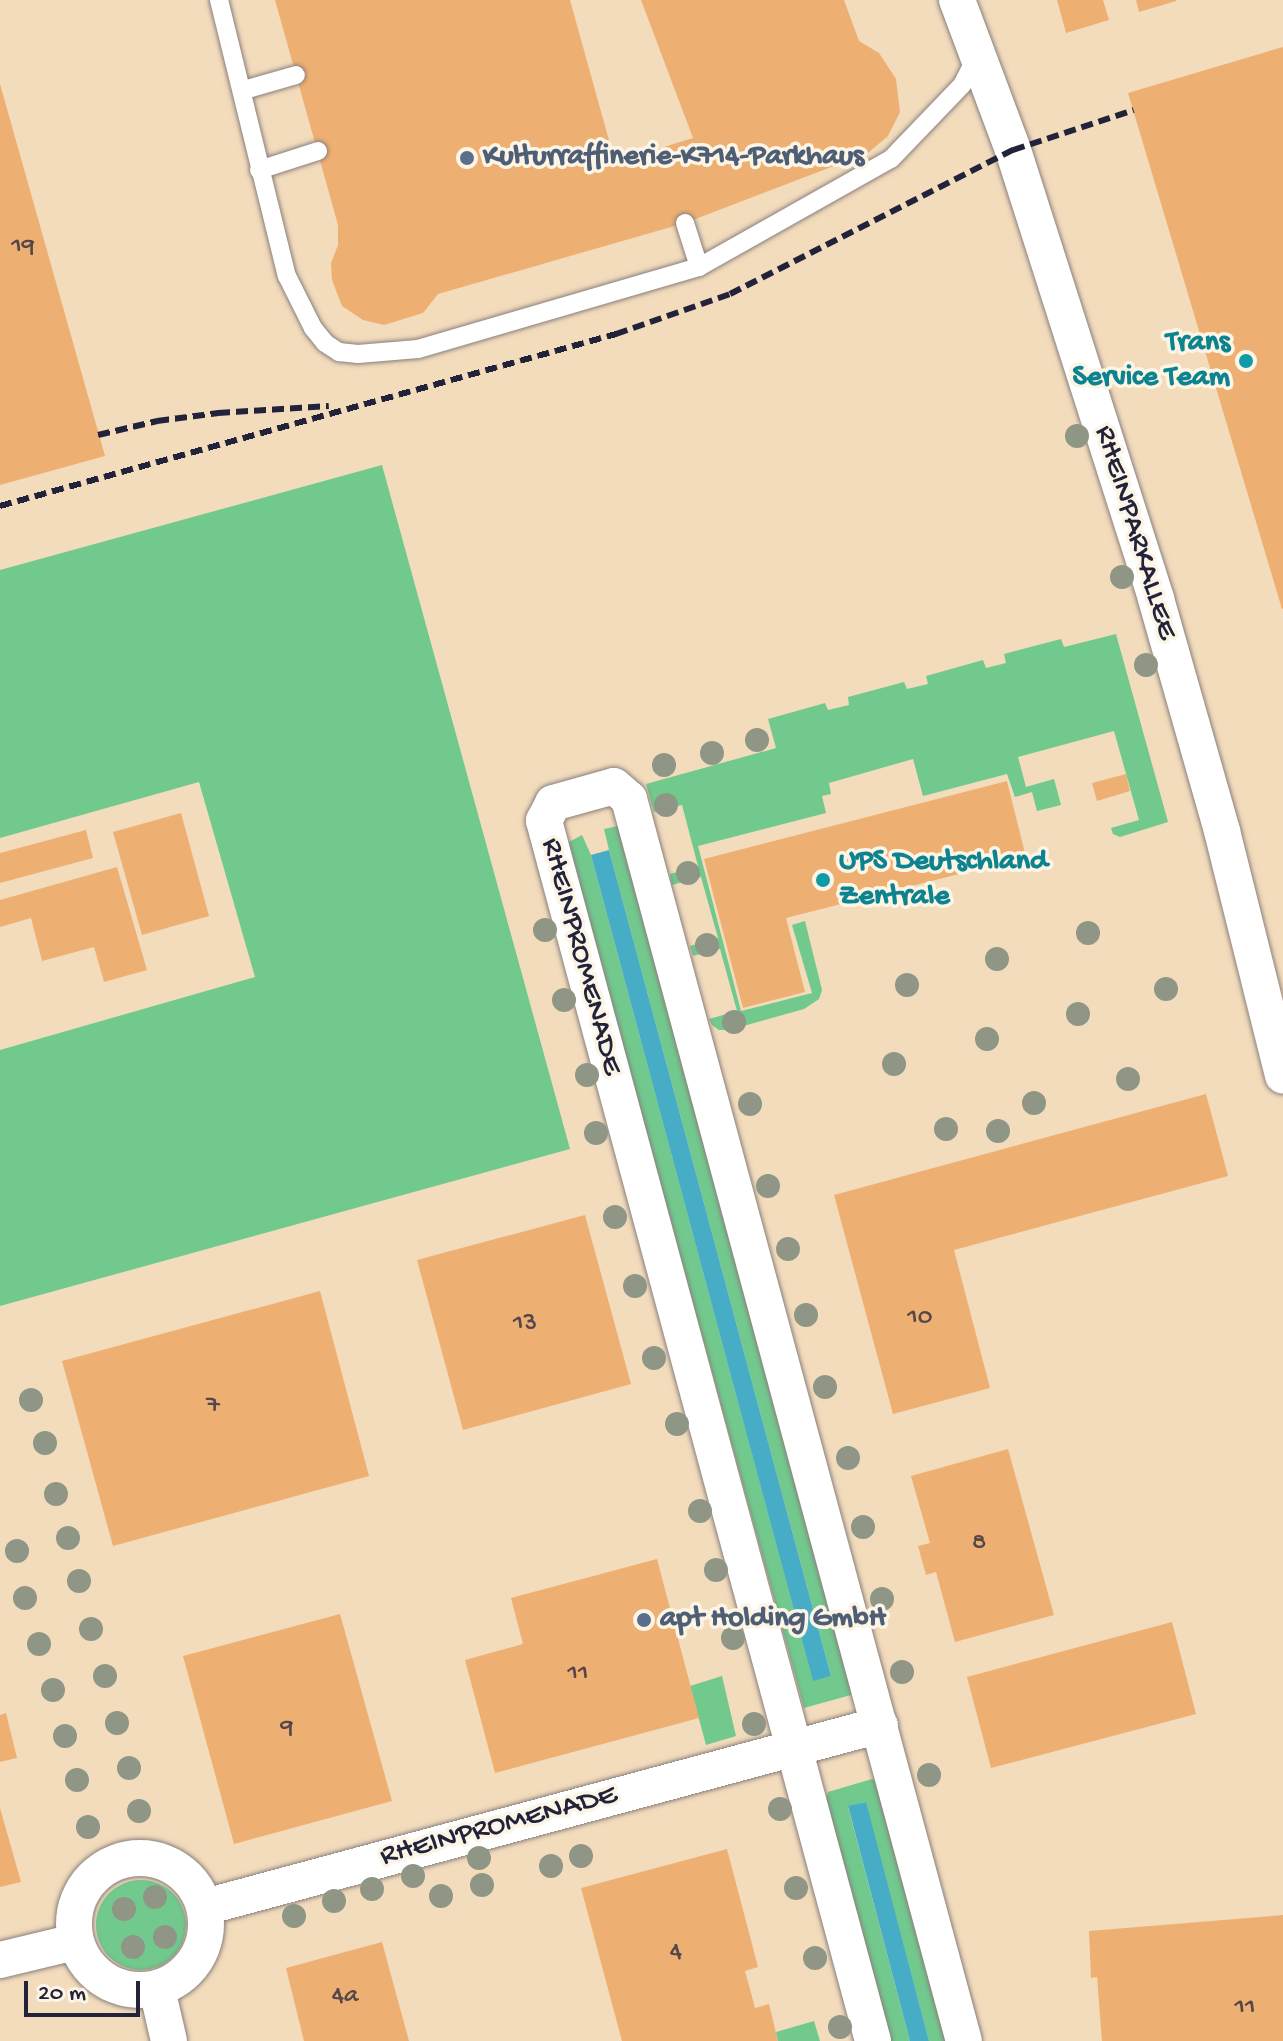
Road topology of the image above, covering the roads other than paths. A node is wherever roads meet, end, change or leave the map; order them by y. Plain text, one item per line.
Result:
1 (219, 0) edge
2 (957, 0) edge
3 (977, 56) junction
4 (296, 75) dead end
5 (244, 90) junction
6 (318, 151) dead end
7 (259, 170) junction
8 (685, 223) dead end
9 (699, 267) junction
10 (1283, 1075) edge
11 (880, 1725) junction
12 (793, 1749) junction
13 (205, 1907) junction
14 (75, 1942) junction
15 (0, 1960) edge
16 (157, 1989) junction
17 (169, 2041) edge
18 (873, 2041) edge
19 (964, 2041) edge

1 - 5 lane
2 - 3 street, RHEINPARKALLEE
3 - 9 lane
3 - 10 street, RHEINPARKALLEE
4 - 5 lane
5 - 7 lane
6 - 7 lane
7 - 9 lane
8 - 9 lane
11 - 12 street, RHEINPROMENADE
11 - 12 street, RHEINPROMENADE
11 - 19 street, RHEINPROMENADE
12 - 13 street, RHEINPROMENADE
12 - 18 street, RHEINPROMENADE
13 - 14 street
13 - 16 street
14 - 15 street
14 - 16 street
16 - 17 street

